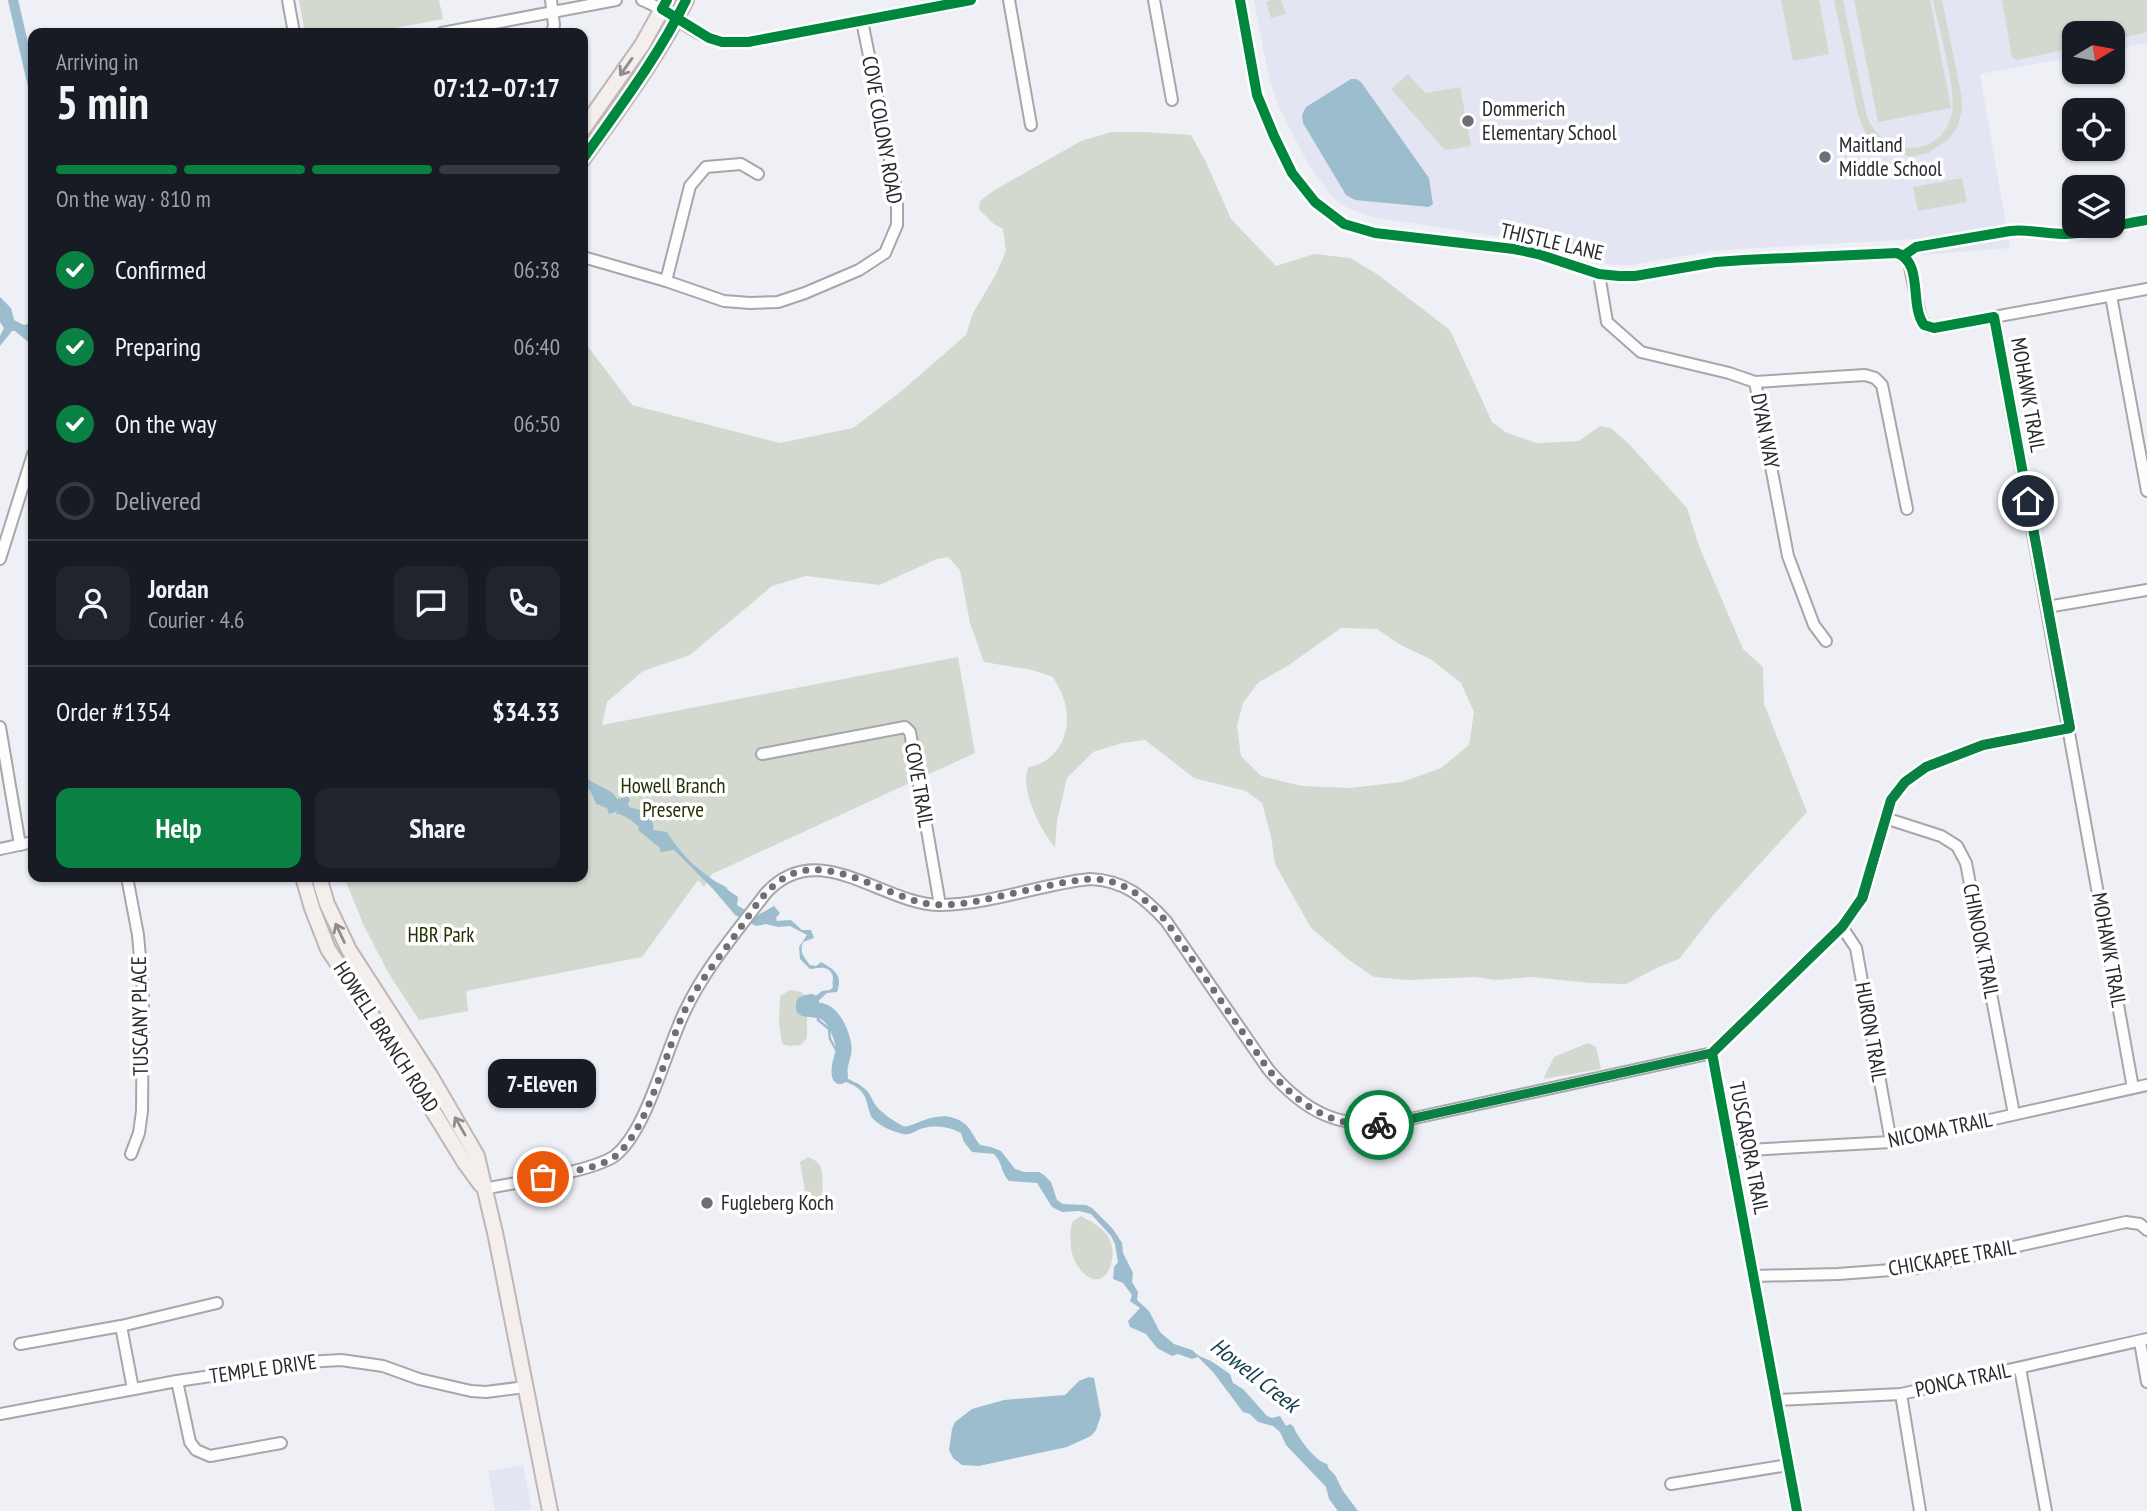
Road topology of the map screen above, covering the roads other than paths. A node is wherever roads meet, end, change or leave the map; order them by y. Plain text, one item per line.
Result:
1 (288, 0) edge
2 (551, 0) edge
3 (616, 0) edge
4 (642, 0) edge
5 (686, 0) edge
6 (971, 0) edge
7 (1009, 0) edge
8 (1154, 0) edge
9 (1240, 0) edge
10 (664, 5) edge
11 (553, 12) junction
12 (677, 19) junction
13 (862, 21) junction
14 (293, 28) edge
15 (468, 28) edge
16 (553, 28) edge
17 (1172, 100) dead end
18 (588, 122) edge
19 (1031, 125) dead end
20 (588, 152) edge
21 (758, 174) dead end
22 (588, 258) edge
23 (1599, 274) junction
24 (666, 281) junction
25 (2147, 289) edge
26 (2111, 296) junction
27 (1994, 317) junction
28 (1755, 382) junction
29 (28, 470) edge
30 (2147, 491) edge
31 (1907, 509) dead end
32 (0, 559) edge
33 (2147, 590) edge
34 (2047, 607) junction
35 (1826, 641) dead end
36 (0, 727) edge
37 (2070, 728) junction
38 (762, 754) dead end
39 (1885, 818) junction
40 (28, 843) edge
41 (20, 845) junction
42 (0, 849) edge
43 (128, 882) edge
44 (304, 882) edge
45 (320, 882) edge
46 (940, 905) junction
47 (1842, 926) junction
48 (1712, 1053) junction
49 (2147, 1084) edge
50 (2133, 1088) junction
51 (2014, 1114) junction
52 (1891, 1142) junction
53 (1730, 1151) junction
54 (131, 1154) dead end
55 (484, 1189) junction
56 (2147, 1230) edge
57 (1753, 1276) junction
58 (216, 1303) dead end
59 (121, 1326) junction
60 (2143, 1341) edge
61 (20, 1344) dead end
62 (2020, 1368) junction
63 (177, 1381) junction
64 (2147, 1382) edge
65 (525, 1387) junction
66 (133, 1389) junction
67 (1902, 1394) junction
68 (1776, 1400) junction
69 (0, 1414) edge
70 (281, 1443) dead end
71 (1788, 1465) junction
72 (1671, 1484) dead end
73 (550, 1511) edge
74 (1797, 1511) edge
75 (1920, 1511) edge
76 (2046, 1511) edge

1 - 14 street
2 - 11 street
3 - 11 street
4 - 10 street
5 - 12 main road
6 - 13 street
7 - 19 street
8 - 17 street
9 - 23 street, THISTLE LANE
10 - 12 street
10 -> 18 main road
11 - 15 street
11 - 16 street
12 - 13 street
12 - 20 main road
13 - 24 street, COVE COLONY ROAD
21 - 24 street
22 - 24 street, COVE COLONY ROAD
23 - 27 street, THISTLE LANE
23 - 28 street, DYAN WAY
25 - 26 street, THISTLE LANE
26 - 27 street, THISTLE LANE
26 - 30 street
27 - 34 street, MOHAWK TRAIL
28 - 31 street
28 - 35 street, DYAN WAY
29 - 32 street
33 - 34 street
34 - 37 street, MOHAWK TRAIL
36 - 41 street
37 - 39 street
37 - 50 street, MOHAWK TRAIL
38 - 46 street, COVE TRAIL
39 - 47 street
39 - 51 street, CHINOOK TRAIL
40 - 41 street
41 - 42 street
43 - 54 street, TUSCANY PLACE
44 - 55 main road, HOWELL BRANCH ROAD
55 -> 45 main road, HOWELL BRANCH ROAD
46 - 48 street
46 - 55 street
47 - 48 street
47 - 52 street, HURON TRAIL
48 - 53 street, TUSCARORA TRAIL
49 - 50 street, NICOMA TRAIL
50 - 51 street, NICOMA TRAIL
51 - 52 street, NICOMA TRAIL
52 - 53 street, NICOMA TRAIL
53 - 57 street, TUSCARORA TRAIL
55 - 65 main road, HOWELL BRANCH ROAD
56 - 57 street, CHICKAPEE TRAIL
57 - 68 street, TUSCARORA TRAIL
58 - 59 street
59 - 61 street
59 - 66 street
60 - 62 street, PONCA TRAIL
60 - 64 street
62 - 67 street, PONCA TRAIL
62 - 76 street
63 - 65 street, TEMPLE DRIVE
63 - 66 street, TEMPLE DRIVE
63 - 70 street
65 - 73 main road, HOWELL BRANCH ROAD
66 - 69 street, TEMPLE DRIVE
67 - 68 street, PONCA TRAIL
67 - 75 street
68 - 71 street, TUSCARORA TRAIL
71 - 72 street
71 - 74 street, TUSCARORA TRAIL

